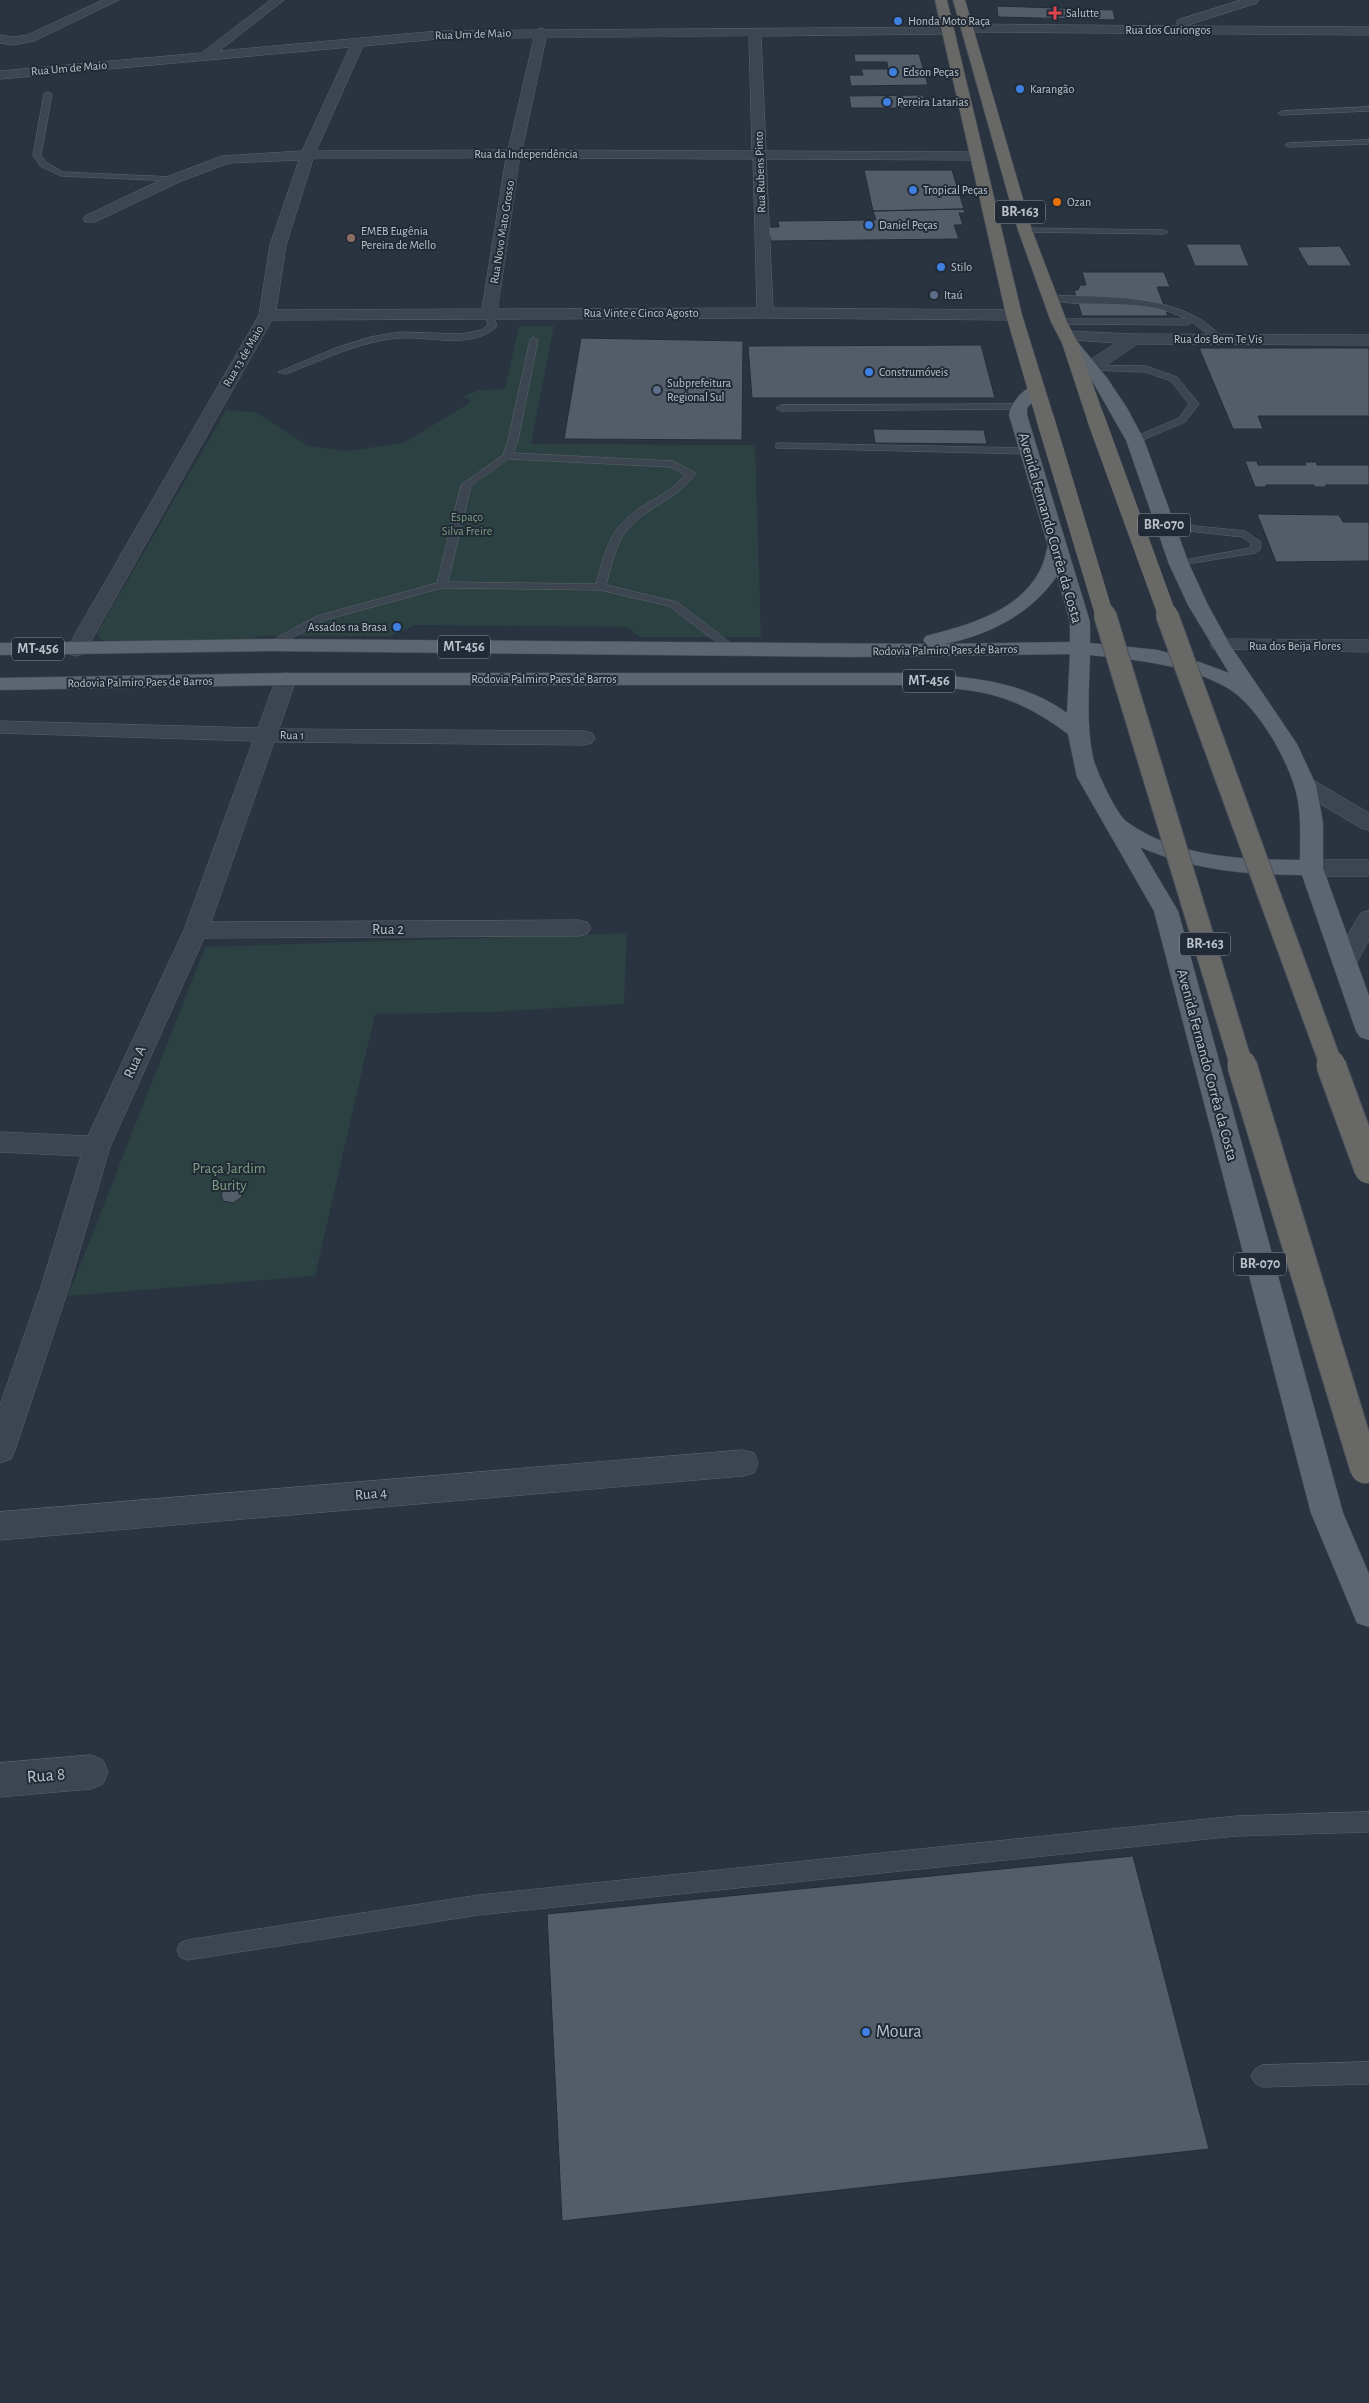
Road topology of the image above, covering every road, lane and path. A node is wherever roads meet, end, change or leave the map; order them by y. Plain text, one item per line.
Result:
1 (113, 0) edge
2 (278, 0) edge
3 (941, 0) edge
4 (959, 0) edge
5 (1253, 0) edge
6 (966, 28) junction
7 (947, 30) junction
8 (1160, 30) junction
9 (1369, 31) edge
10 (541, 32) junction
11 (755, 32) junction
12 (0, 38) edge
13 (359, 41) junction
14 (205, 56) junction
15 (0, 75) edge
16 (48, 94) dead end
17 (1369, 109) edge
18 (1282, 113) dead end
19 (1369, 142) edge
20 (1289, 145) dead end
21 (514, 154) junction
22 (759, 154) junction
23 (307, 155) junction
24 (976, 156) junction
25 (174, 179) junction
26 (90, 219) dead end
27 (1025, 230) junction
28 (1164, 232) dead end
29 (1050, 298) junction
30 (765, 312) junction
31 (267, 314) junction
32 (489, 314) junction
33 (1014, 315) junction
34 (1124, 322) junction
35 (1201, 322) junction
36 (1066, 334) junction
37 (1133, 339) junction
38 (534, 340) dead end
39 (1218, 340) junction
40 (1369, 340) edge
41 (1090, 368) junction
42 (284, 372) dead end
43 (1037, 389) junction
44 (1019, 407) junction
45 (781, 408) dead end
46 (1135, 440) junction
47 (779, 446) dead end
48 (1028, 451) junction
49 (507, 456) junction
50 (1165, 526) junction
51 (1057, 547) junction
52 (1179, 564) junction
53 (442, 586) junction
54 (600, 586) junction
55 (271, 644) junction
56 (1220, 645) junction
57 (1369, 646) edge
58 (1081, 648) junction
59 (0, 649) edge
60 (76, 650) junction
61 (732, 650) junction
62 (852, 650) junction
63 (286, 679) junction
64 (2, 687) edge
65 (1261, 707) junction
66 (0, 727) edge
67 (1077, 730) junction
68 (266, 735) junction
69 (584, 738) dead end
70 (1305, 784) junction
71 (1369, 823) edge
72 (1118, 826) junction
73 (1311, 868) junction
74 (1369, 868) edge
75 (1369, 919) edge
76 (579, 928) dead end
77 (196, 930) junction
78 (1344, 963) junction
79 (1369, 1031) edge
80 (0, 1142) edge
81 (97, 1147) junction
82 (1369, 1169) edge
83 (0, 1450) edge
84 (743, 1463) dead end
85 (1367, 1476) edge
86 (0, 1526) edge
87 (1369, 1612) edge
88 (91, 1772) dead end
89 (0, 1780) edge
90 (1369, 1822) edge
91 (187, 1950) dead end
92 (1369, 2073) edge
93 (1262, 2076) dead end

1 - 12 street
2 - 14 street
3 - 7 highway, Avenida Fernando Corrêa da Costa / BR-163
4 - 6 highway, BR-163
5 - 8 street
6 - 8 street, Rua dos Curiongos
6 - 27 highway, BR-163
7 - 11 street, Rua Um de Maio
7 - 24 highway, Avenida Fernando Corrêa da Costa / BR-163
8 - 9 street, Rua dos Curiongos
10 - 11 street, Rua Um de Maio
10 - 13 street, Rua Um de Maio
10 - 21 street, Rua Novo Mato Grosso
11 - 22 street, Rua Rubens Pinto
13 - 14 street, Rua Um de Maio
13 - 23 street, Rua 13 de Maio
14 - 15 street, Rua Um de Maio
16 - 25 lane
17 - 18 lane
19 - 20 lane
21 - 22 street, Rua da Independência
21 - 23 street, Rua da Independência
21 - 32 street, Rua Novo Mato Grosso
22 - 24 street, Rua da Independência
22 - 30 street, Rua Rubens Pinto
23 - 25 street, Rua da Independência
23 - 31 street, Rua 13 de Maio
24 - 33 highway, Avenida Fernando Corrêa da Costa / BR-163
25 - 26 street, Rua da Independência
27 - 28 lane
27 - 29 highway, BR-163
29 - 35 lane
29 - 36 highway, BR-163
30 - 32 street, Rua Vinte e Cinco Agosto
30 - 33 street, Rua Vinte e Cinco Agosto
31 - 32 street, Rua Vinte e Cinco Agosto
31 - 60 street, Rua 13 de Maio
32 - 42 lane
33 - 43 highway, Avenida Fernando Corrêa da Costa / BR-163
34 - 35 lane
34 - 36 lane
34 - 37 lane
35 - 39 lane
36 - 37 street, Rua dos Bem Te Vis
36 - 41 main road, BR-070
36 - 82 highway, BR-163, bridge
37 - 39 street, Rua dos Bem Te Vis
37 - 41 street
38 - 49 lane
39 - 40 street, Rua dos Bem Te Vis
41 - 46 main road, BR-070
41 - 46 lane
43 - 44 main road
43 - 85 highway, Avenida Fernando Corrêa da Costa / BR-163, bridge
44 - 45 lane
44 - 48 main road, Avenida Fernando Corrêa da Costa / BR-070
46 - 50 main road, BR-070
47 - 48 lane
48 - 51 main road, Avenida Fernando Corrêa da Costa / BR-070
49 - 53 lane
49 - 54 lane
50 - 52 main road, BR-070
50 - 52 lane
51 - 58 main road, Avenida Fernando Corrêa da Costa / BR-070
51 - 62 main road, MT-456
52 - 56 main road, BR-070
53 - 54 lane
53 - 55 lane
54 - 61 lane
55 - 60 main road, Rodovia Palmiro Paes de Barros / MT-456
55 - 61 main road, Rodovia Palmiro Paes de Barros / MT-456
56 - 57 street, Rua dos Beija Flores
56 - 65 main road, BR-070
58 - 62 main road, Rodovia Palmiro Paes de Barros / MT-456
58 - 65 main road, BR-070
58 - 67 main road, Avenida Fernando Corrêa da Costa / BR-070
59 - 60 main road, Rodovia Palmiro Paes de Barros / MT-456
61 - 62 main road, Rodovia Palmiro Paes de Barros / MT-456
63 - 64 main road, Rodovia Palmiro Paes de Barros / MT-456
63 - 67 main road, Rodovia Palmiro Paes de Barros / MT-456
63 - 68 street, Rua A
65 - 70 main road, BR-070
66 - 68 street, Rua 1
67 - 72 main road, Avenida Fernando Corrêa da Costa / BR-070
68 - 69 street, Rua 1
68 - 77 street, Rua A
70 - 71 street
70 - 73 main road, BR-070
72 - 73 main road, BR-070
72 - 87 main road, Avenida Fernando Corrêa da Costa / BR-070
73 - 74 street
73 - 78 main road, BR-070
75 - 78 street
76 - 77 street, Rua 2
77 - 81 street, Rua A
78 - 79 main road, BR-070
80 - 81 street
81 - 83 street, Rua A
84 - 86 street, Rua 4
88 - 89 street, Rua 8
90 - 91 lane
92 - 93 lane

